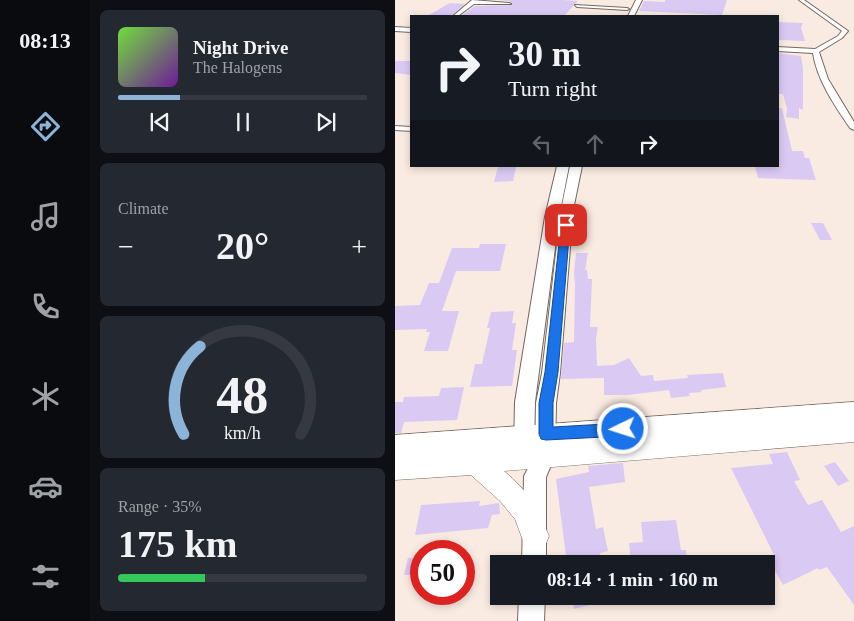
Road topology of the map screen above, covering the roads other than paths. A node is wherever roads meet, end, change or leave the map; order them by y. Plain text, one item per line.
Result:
1 (631, 0) edge
2 (639, 0) edge
3 (801, 0) edge
4 (473, 1) edge
5 (509, 4) dead end
6 (577, 6) dead end
7 (627, 9) junction
8 (456, 15) edge
9 (624, 15) edge
10 (632, 15) edge
11 (395, 29) edge
12 (410, 30) edge
13 (845, 31) junction
14 (854, 34) edge
15 (779, 49) edge
16 (816, 51) junction
17 (395, 128) edge
18 (410, 128) edge
19 (854, 128) edge
20 (563, 167) edge
21 (576, 167) edge
22 (854, 412) edge
23 (854, 432) edge
24 (395, 446) edge
25 (535, 452) junction
26 (476, 463) junction
27 (395, 468) edge
28 (535, 536) junction
29 (534, 555) edge
30 (532, 605) edge
31 (531, 621) edge

1 - 7 street
2 - 10 street
3 - 13 street
4 - 5 street
4 - 8 street
6 - 7 street
7 - 9 street
11 - 12 street
13 - 14 street
13 - 16 street
15 - 16 street
16 - 19 street
17 - 18 street
20 - 25 street
21 - 25 street
22 - 25 main road
23 - 25 main road
24 - 25 main road
25 - 26 main road
25 - 28 street
26 - 27 main road
26 - 28 main road
28 - 29 street
30 - 31 street

